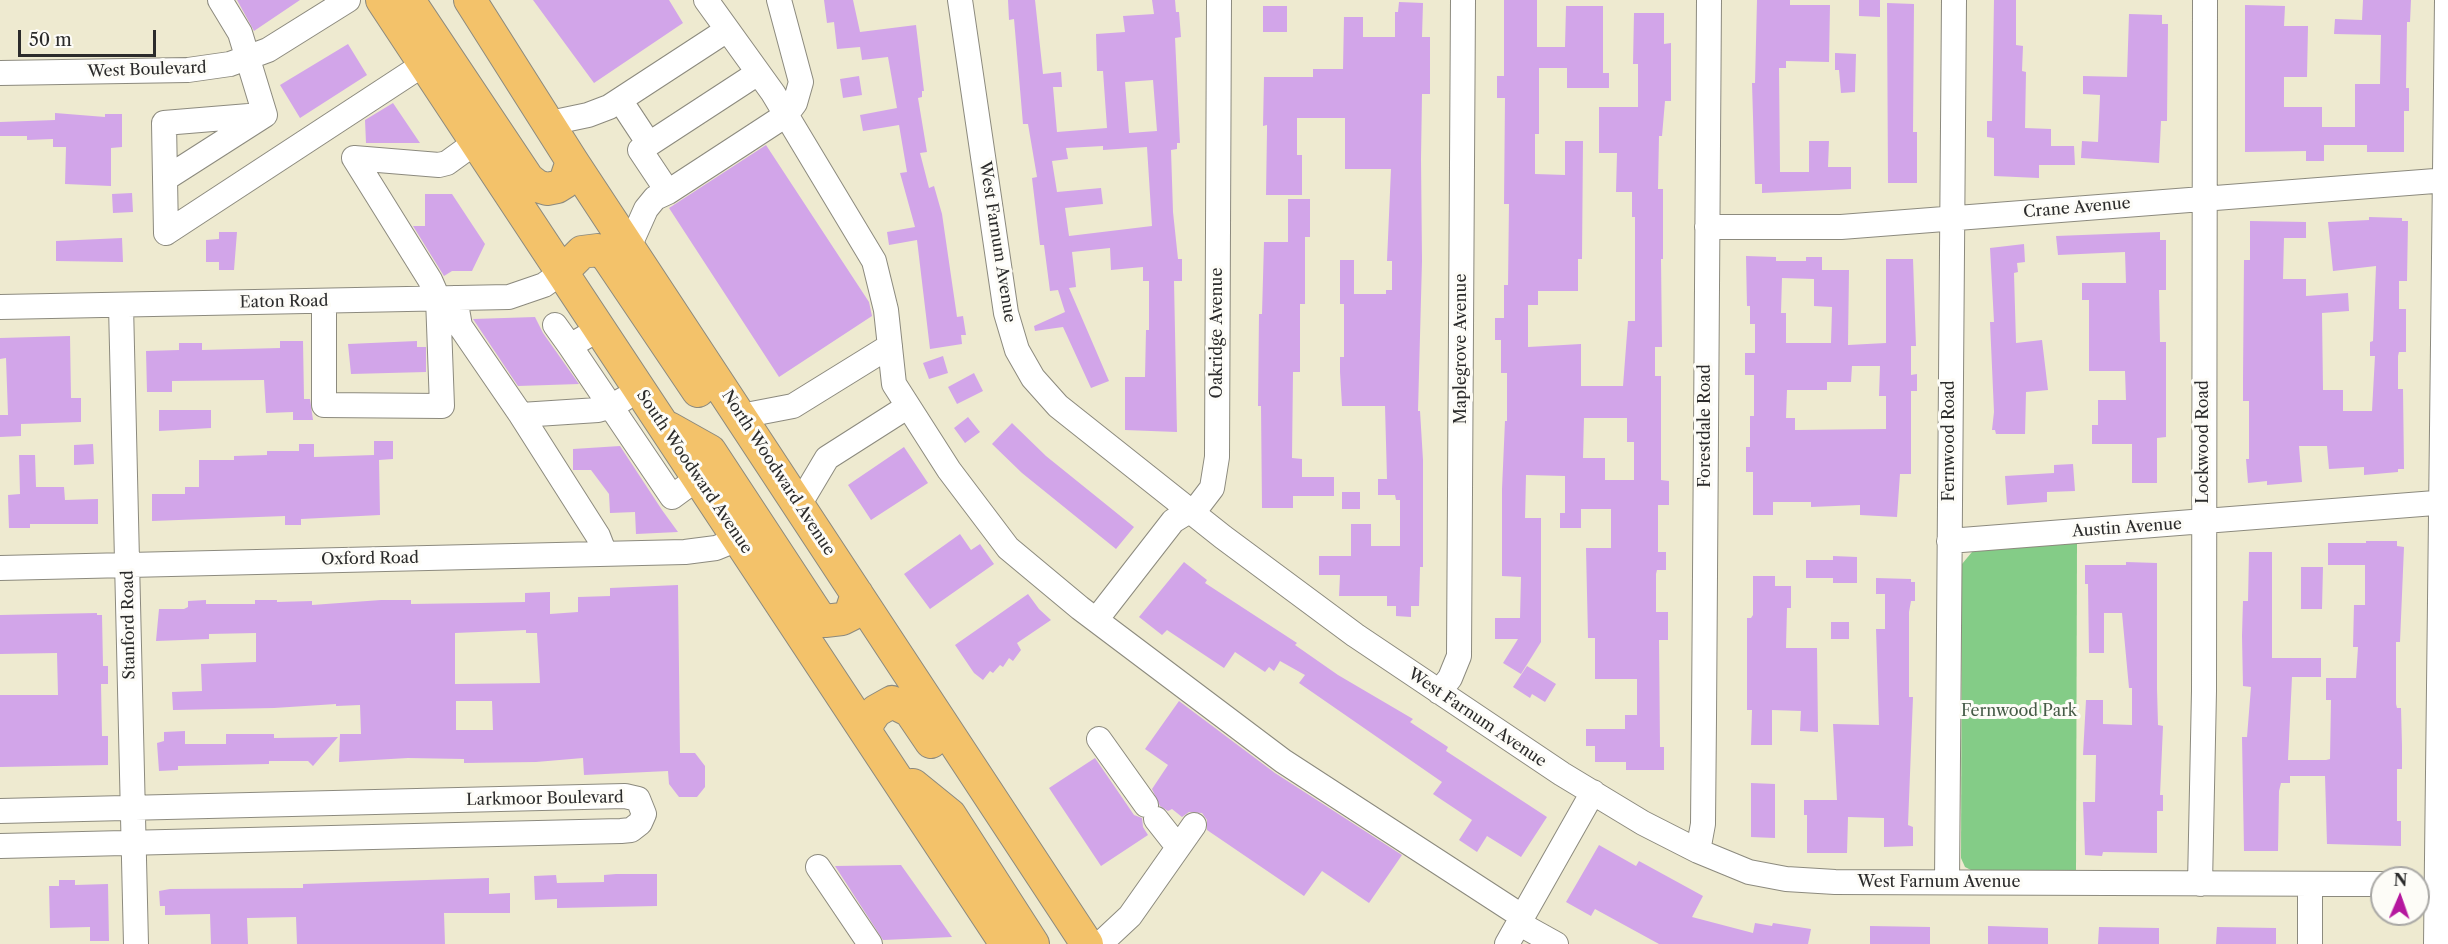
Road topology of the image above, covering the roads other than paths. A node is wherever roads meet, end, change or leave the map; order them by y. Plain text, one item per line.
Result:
1 (220, 0) edge
2 (348, 0) edge
3 (382, 0) edge
4 (406, 0) edge
5 (470, 0) edge
6 (706, 0) edge
7 (779, 0) edge
8 (960, 0) edge
9 (1219, 0) edge
10 (1463, 0) edge
11 (1708, 0) edge
12 (1954, 0) edge
13 (2205, 0) edge
14 (2447, 0) edge
15 (727, 30) junction
16 (247, 59) junction
17 (424, 64) junction
18 (0, 73) edge
19 (758, 73) junction
20 (620, 100) junction
21 (265, 115) junction
22 (786, 115) junction
23 (550, 123) junction
24 (476, 142) junction
25 (649, 144) junction
26 (572, 161) junction
27 (165, 179) junction
28 (2446, 180) edge
29 (668, 192) junction
30 (2204, 198) junction
31 (1952, 217) junction
32 (1707, 226) junction
33 (629, 247) junction
34 (562, 272) junction
35 (446, 298) junction
36 (324, 301) junction
37 (121, 305) junction
38 (0, 308) edge
39 (555, 325) dead end
40 (599, 329) junction
41 (570, 346) junction
42 (890, 346) junction
43 (639, 389) junction
44 (612, 406) junction
45 (907, 407) junction
46 (521, 415) junction
47 (741, 416) junction
48 (663, 425) junction
49 (771, 461) junction
50 (698, 478) junction
51 (2444, 502) edge
52 (798, 505) junction
53 (1191, 510) junction
54 (2203, 522) junction
55 (738, 539) junction
56 (1949, 542) junction
57 (605, 554) junction
58 (128, 566) junction
59 (0, 568) edge
60 (857, 594) junction
61 (1096, 620) junction
62 (1439, 692) junction
63 (866, 732) junction
64 (1100, 739) dead end
65 (887, 764) junction
66 (1593, 792) junction
67 (134, 808) junction
68 (0, 811) edge
69 (1194, 825) dead end
70 (1162, 827) junction
71 (134, 843) junction
72 (0, 846) edge
73 (1698, 850) junction
74 (818, 867) dead end
75 (1947, 882) junction
76 (2434, 883) edge
77 (2200, 884) junction
78 (2370, 884) edge
79 (2310, 885) junction
80 (1066, 912) junction
81 (1521, 920) junction
82 (136, 944) edge
83 (870, 944) edge
84 (1006, 944) edge
85 (1033, 944) edge
86 (1087, 944) edge
87 (1098, 944) edge
88 (1507, 944) edge
89 (1556, 944) edge
90 (2310, 944) edge
91 (2436, 944) edge

1 - 16 street
2 - 16 street, West Boulevard
3 - 17 main road, South Woodward Avenue
4 - 26 main road
5 - 23 main road, North Woodward Avenue
6 - 15 street
7 - 22 street
8 - 53 street, West Farnum Avenue
9 - 53 street, Oakridge Avenue
10 - 62 street, Maplegrove Avenue
11 - 32 street, Forestdale Road
12 - 31 street, Fernwood Road
13 - 30 street, Lockwood Road
14 - 28 street
15 - 19 street
15 - 20 street
16 - 18 street, West Boulevard
16 - 21 street
17 - 24 main road, South Woodward Avenue
17 - 27 street
19 - 22 street
19 - 25 street
20 - 23 street
20 - 25 street
21 - 27 street
21 - 27 street
22 - 29 street
22 - 42 street
23 - 26 main road, North Woodward Avenue
24 - 34 main road, South Woodward Avenue
24 - 35 street
25 - 29 street
26 - 33 main road, North Woodward Avenue
28 - 30 street, Crane Avenue
28 - 51 street
29 - 33 street
30 - 31 street, Crane Avenue
30 - 54 street, Lockwood Road
31 - 32 street, Crane Avenue
31 - 56 street, Fernwood Road
32 - 73 street, Forestdale Road
33 - 47 main road, North Woodward Avenue
34 - 35 street, Eaton Road
34 - 40 main road, South Woodward Avenue
34 - 49 main road
35 - 36 street, Eaton Road
35 - 36 street
35 - 46 street
36 - 37 street, Eaton Road
37 - 38 street, Eaton Road
37 - 58 street, Stanford Road
39 - 41 street
40 - 41 street
40 - 43 main road, South Woodward Avenue
41 - 44 street
42 - 45 street
42 - 47 street
43 - 44 street
43 - 48 main road, South Woodward Avenue
44 - 46 street
44 - 50 street
45 - 52 street
45 - 61 street
46 - 57 street
47 - 49 main road, North Woodward Avenue
48 - 50 main road, South Woodward Avenue
48 - 60 main road
49 - 52 main road, North Woodward Avenue
50 - 55 main road, South Woodward Avenue
51 - 54 street, Austin Avenue
51 - 76 street
52 - 60 main road, North Woodward Avenue
53 - 61 street, Oakridge Avenue
53 - 62 street, West Farnum Avenue
54 - 56 street, Austin Avenue
54 - 77 street, Lockwood Road
55 - 57 street, Oxford Road
55 - 63 main road, South Woodward Avenue
56 - 75 street, Fernwood Road
57 - 58 street, Oxford Road
58 - 59 street, Oxford Road
58 - 67 street, Stanford Road
60 - 80 main road, North Woodward Avenue
61 - 81 street
62 - 66 street, West Farnum Avenue
63 - 65 main road, South Woodward Avenue
63 - 80 main road
64 - 70 street
65 - 84 main road, South Woodward Avenue
65 - 85 main road
66 - 73 street, West Farnum Avenue
66 - 81 street
67 - 68 street, Larkmoor Boulevard
67 - 71 street, Stanford Road
67 - 71 street, Larkmoor Boulevard
69 - 70 street
70 - 87 street
71 - 72 street, Larkmoor Boulevard
71 - 82 street, Stanford Road
73 - 75 street, West Farnum Avenue
74 - 83 street
75 - 77 street, West Farnum Avenue
76 - 91 street
77 - 79 street, West Farnum Avenue
78 - 79 street, West Farnum Avenue
79 - 90 street
80 - 86 main road, North Woodward Avenue
81 - 88 street
81 - 89 street

